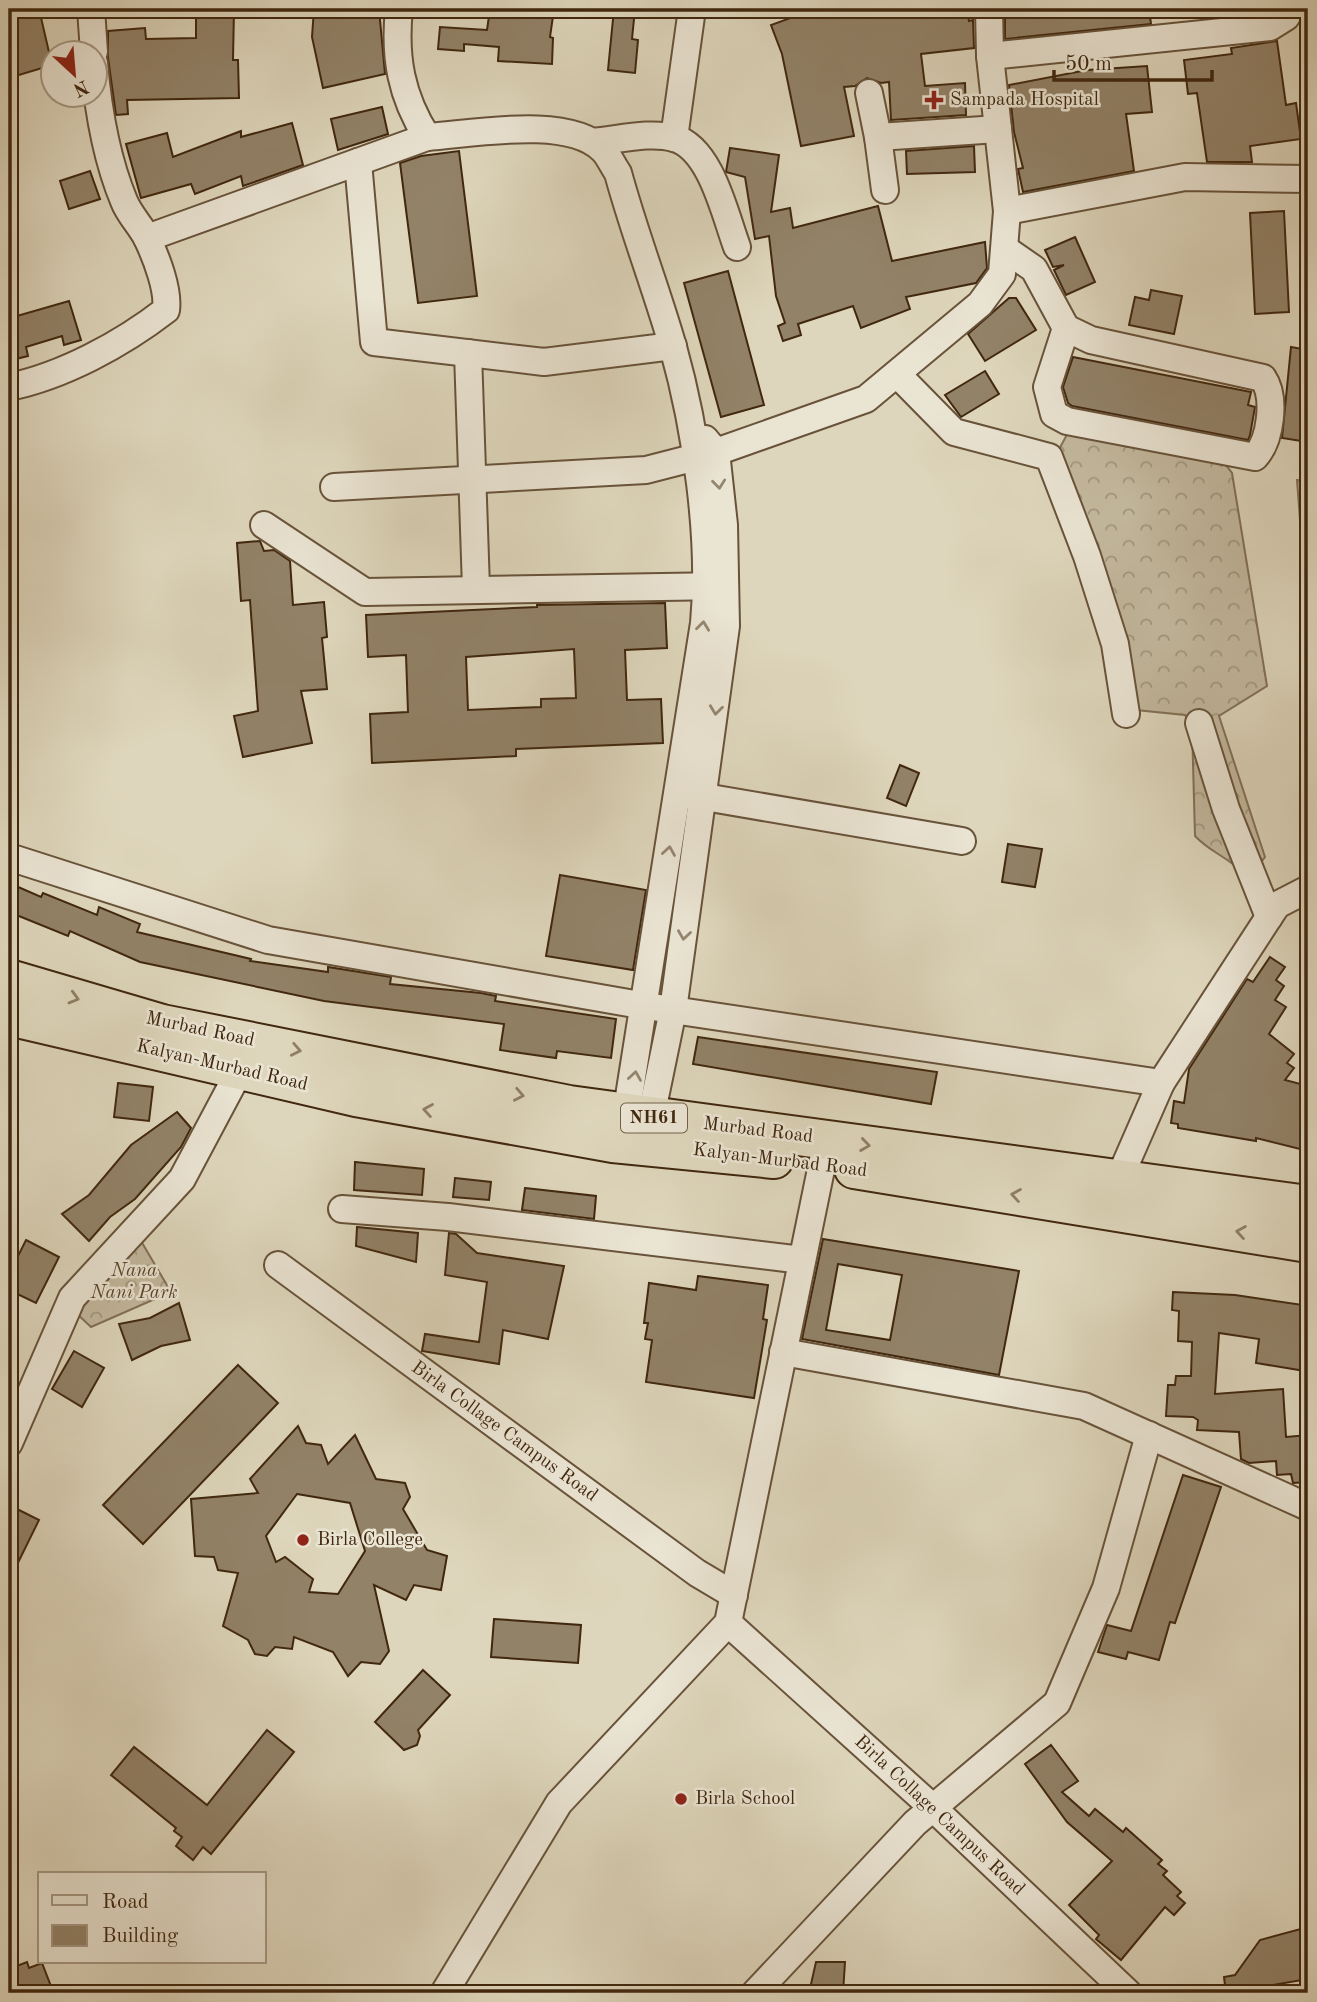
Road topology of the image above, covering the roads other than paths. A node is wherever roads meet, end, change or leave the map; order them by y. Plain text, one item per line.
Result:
1 (90, 9) edge
2 (399, 9) edge
3 (692, 9) edge
4 (989, 9) edge
5 (1291, 9) edge
6 (93, 38) edge
7 (990, 56) junction
8 (869, 93) dead end
9 (100, 108) edge
10 (998, 129) junction
11 (427, 137) junction
12 (878, 137) junction
13 (674, 138) junction
14 (593, 142) junction
15 (358, 162) junction
16 (1308, 179) edge
17 (885, 190) dead end
18 (1007, 211) junction
19 (147, 238) junction
20 (737, 247) dead end
21 (1005, 249) junction
22 (1066, 328) junction
23 (673, 346) junction
24 (468, 353) junction
25 (897, 374) junction
26 (9, 387) edge
27 (705, 455) junction
28 (471, 480) junction
29 (334, 487) dead end
30 (264, 525) dead end
31 (717, 586) junction
32 (477, 588) junction
33 (1126, 714) dead end
34 (1199, 723) dead end
35 (678, 793) junction
36 (705, 797) junction
37 (962, 841) dead end
38 (9, 857) edge
39 (1308, 889) edge
40 (1269, 917) junction
41 (9, 979) edge
42 (646, 1006) junction
43 (673, 1010) junction
44 (9, 1016) edge
45 (244, 1055) junction
46 (1161, 1083) junction
47 (636, 1130) junction
48 (824, 1152) junction
49 (1119, 1179) junction
50 (1308, 1205) edge
51 (342, 1209) dead end
52 (1308, 1243) edge
53 (802, 1260) junction
54 (278, 1265) dead end
55 (783, 1352) junction
56 (1149, 1436) junction
57 (9, 1443) edge
58 (1308, 1507) edge
59 (734, 1595) junction
60 (728, 1623) junction
61 (932, 1807) junction
62 (444, 1993) edge
63 (755, 1993) edge
64 (1128, 1993) edge

1 - 6 street
2 - 11 street
3 - 13 street
4 - 7 street
5 - 7 street
7 - 10 street
8 - 12 street
9 - 19 street
10 - 12 street
10 - 18 street
11 - 14 street
11 - 15 street
12 - 17 street
13 - 14 street
13 - 20 street
14 - 23 street
15 - 19 street
15 - 24 street
16 - 18 street
18 - 21 street
19 - 26 street
21 - 22 street
21 - 25 street
22 - 22 street
23 - 24 street
23 - 27 street
24 - 28 street
25 - 27 street
25 - 33 street
27 - 28 street
27 - 31 street
28 - 29 street
28 - 32 street
30 - 32 street
31 - 32 street
35 -> 31 street
31 -> 36 street
34 - 40 street
35 - 36 street
42 -> 35 street
36 - 37 street
36 -> 43 street
38 - 42 street
39 - 40 street
40 - 46 street
41 -> 45 highway, Murbad Road / NH61
42 - 43 street
47 -> 42 street
43 - 46 street
43 - 47 street
44 - 45 highway, Kalyan-Murbad Road / NH61
45 - 47 highway, Kalyan-Murbad Road / NH61
45 - 57 street
46 - 49 street
47 - 48 highway, Kalyan-Murbad Road / NH61
48 -> 49 highway, Murbad Road / NH61
52 -> 48 highway, Kalyan-Murbad Road / NH61
48 - 53 street
49 - 50 highway, Murbad Road / NH61
51 - 53 street
53 - 55 street
54 - 59 street, Birla Collage Campus Road
55 - 56 street
55 - 59 street
56 - 58 street
56 - 61 street
59 - 60 street
60 - 61 street, Birla Collage Campus Road
60 - 62 street
61 - 63 street
61 - 64 street, Birla Collage Campus Road

